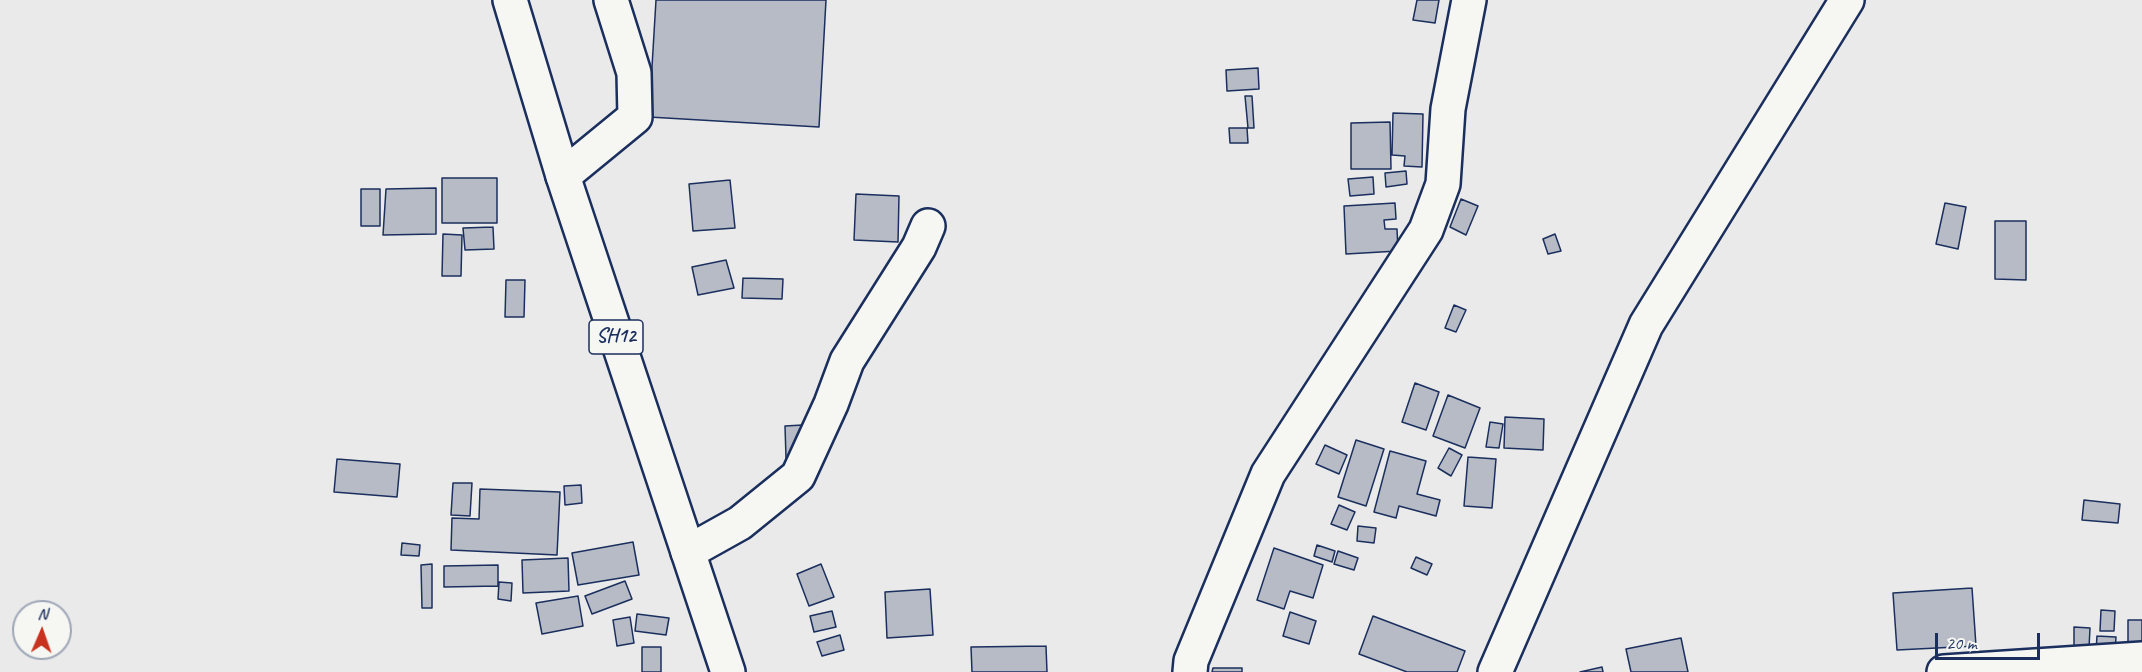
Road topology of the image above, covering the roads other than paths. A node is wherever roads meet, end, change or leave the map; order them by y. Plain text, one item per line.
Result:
1 (510, 0) edge
2 (611, 0) edge
3 (1469, 0) edge
4 (1847, 0) edge
5 (563, 176) junction
6 (928, 226) dead end
7 (688, 552) junction
8 (2142, 659) edge
9 (728, 672) edge
10 (1190, 672) edge
11 (1495, 672) edge
12 (1944, 672) edge

1 - 5 street, SH12
2 - 5 street
3 - 10 street
4 - 11 street
5 - 7 street, SH12
6 - 7 street
7 - 9 street, SH12
8 - 12 street

